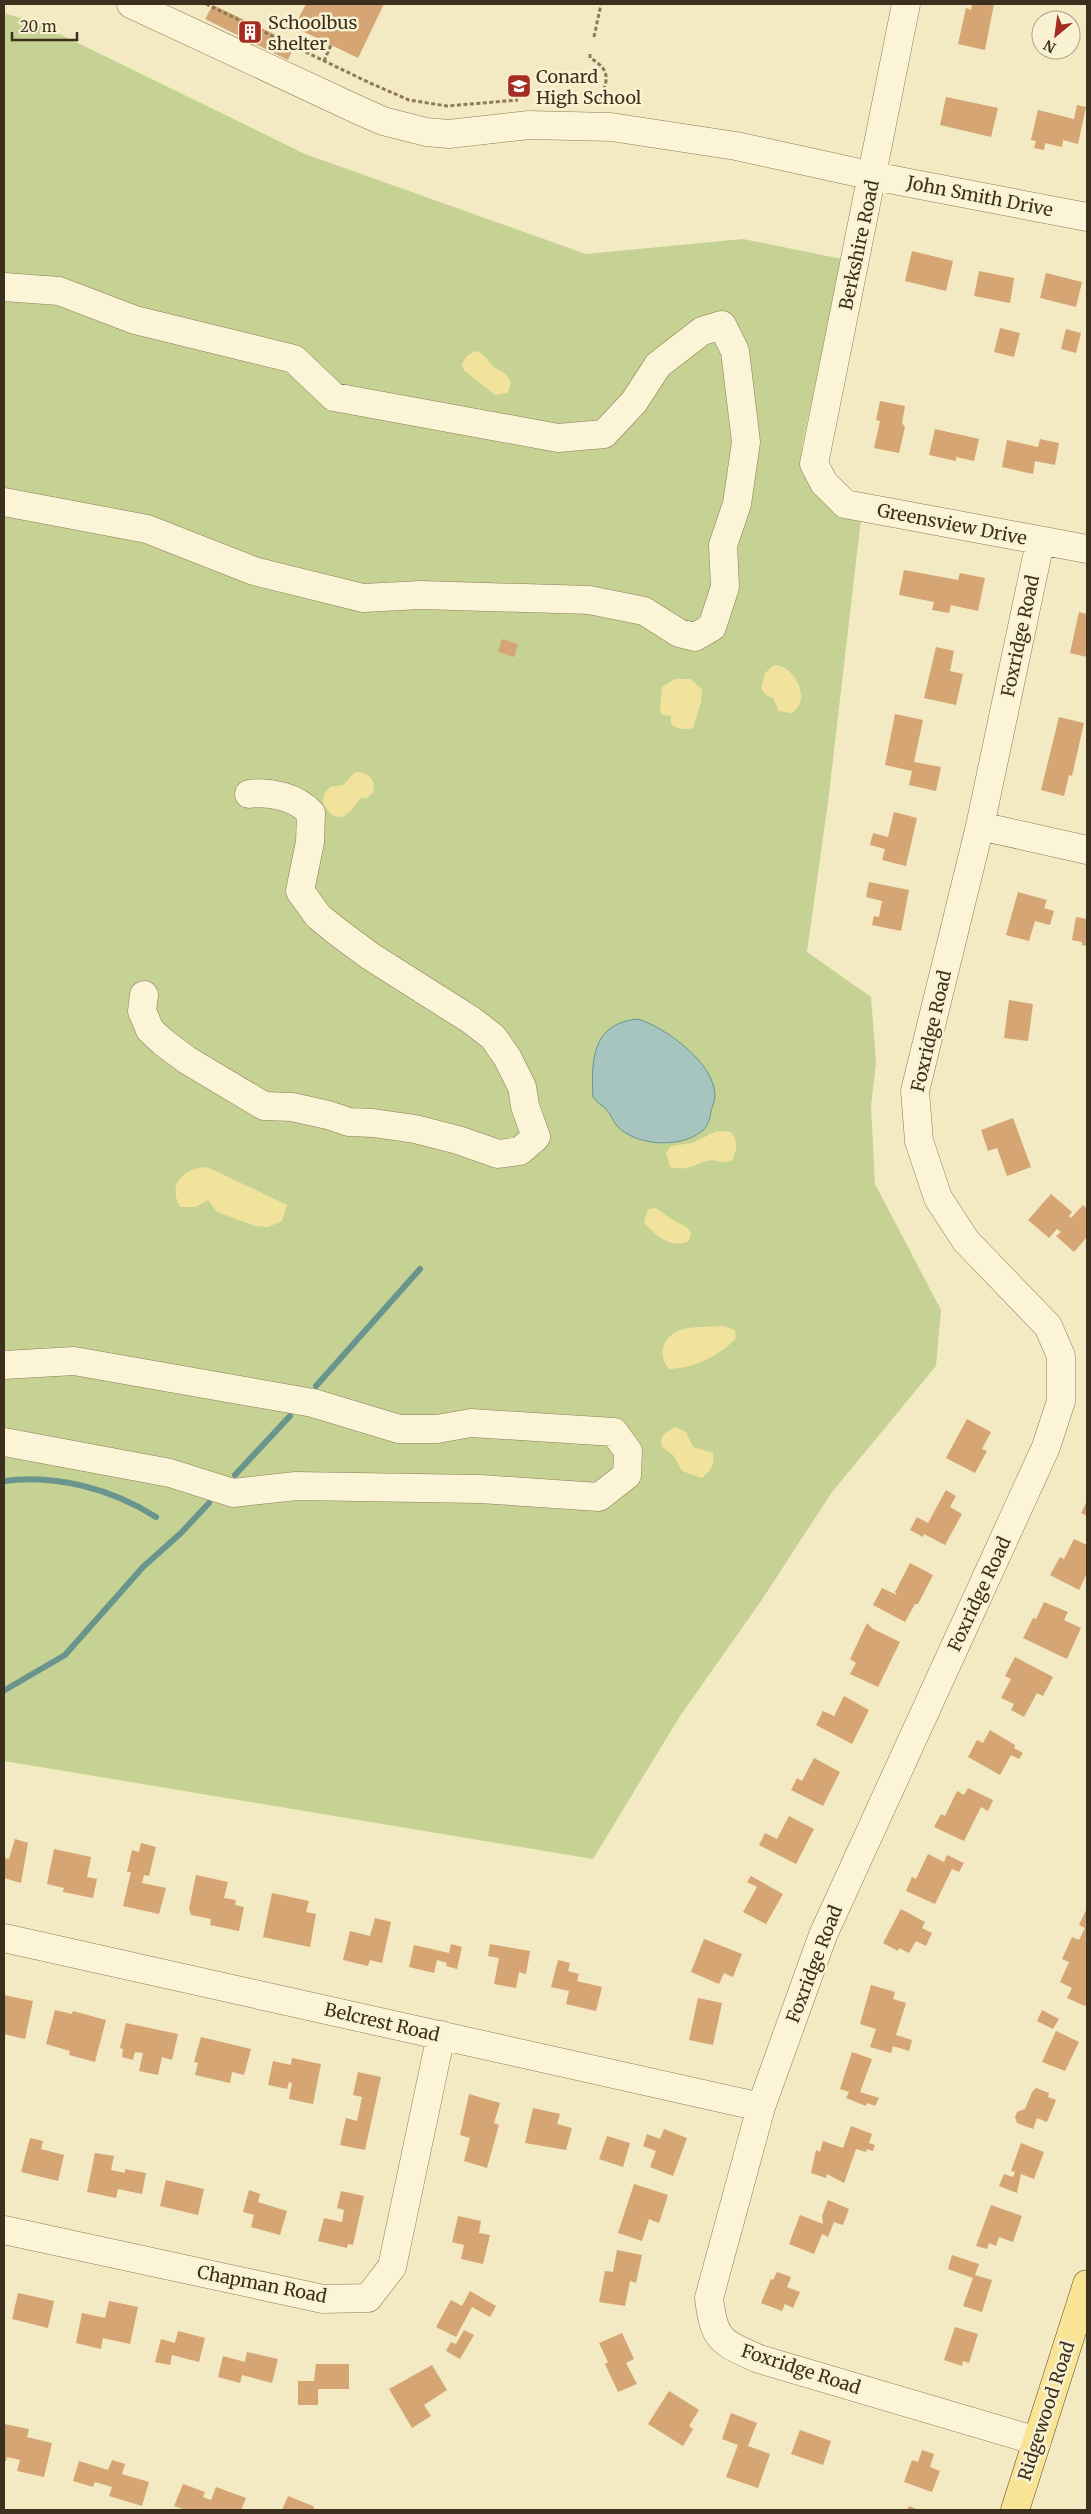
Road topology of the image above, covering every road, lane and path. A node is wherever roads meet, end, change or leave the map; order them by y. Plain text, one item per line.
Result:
1 (131, 4) edge
2 (208, 4) edge
3 (601, 4) edge
4 (906, 4) edge
5 (594, 37) dead end
6 (332, 45) dead end
7 (590, 54) dead end
8 (324, 61) junction
9 (526, 100) dead end
10 (590, 103) dead end
11 (873, 176) junction
12 (1087, 217) edge
13 (4, 287) edge
14 (824, 483) joint
15 (4, 502) edge
16 (1040, 542) junction
17 (1087, 549) edge
18 (249, 794) dead end
19 (980, 826) junction
20 (1087, 850) edge
21 (144, 995) dead end
22 (4, 1365) edge
23 (4, 1442) edge
24 (4, 1938) edge
25 (441, 2035) junction
26 (761, 2107) junction
27 (4, 2230) edge
28 (1087, 2284) edge
29 (1037, 2441) junction
30 (1015, 2510) edge

1 - 11 street, John Smith Drive
2 - 8 path
3 - 5 path
4 - 11 street, Berkshire Road
6 - 8 path
7 - 10 path
8 - 9 path
11 - 12 street, John Smith Drive
11 - 14 street, Berkshire Road
13 - 15 street
14 - 16 street, Greensview Drive
16 - 17 street, Greensview Drive
16 - 19 street, Foxridge Road
18 - 21 street
19 - 20 street
19 - 26 street, Foxridge Road
22 - 23 street
24 - 25 street, Belcrest Road
25 - 26 street, Belcrest Road
25 - 27 street, Chapman Road
26 - 29 street, Foxridge Road
28 - 29 main road, Ridgewood Road
29 - 30 main road, Ridgewood Road

